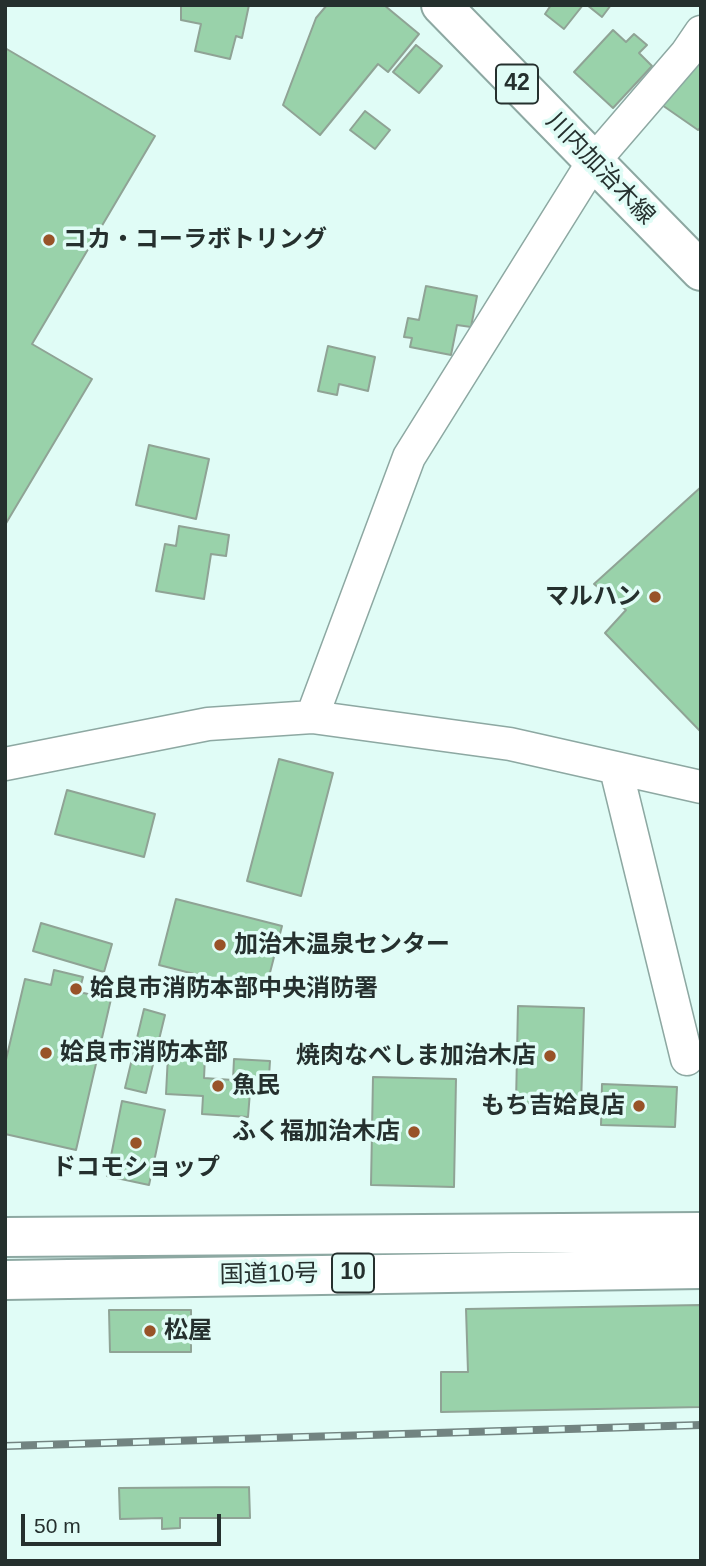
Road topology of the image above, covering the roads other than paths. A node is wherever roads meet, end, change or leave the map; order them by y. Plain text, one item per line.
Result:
1 (442, 5) edge
2 (701, 32) edge
3 (593, 162) junction
4 (701, 271) edge
5 (312, 717) junction
6 (5, 764) edge
7 (616, 769) junction
8 (701, 788) edge
9 (687, 1059) dead end
10 (701, 1232) edge
11 (5, 1237) edge
12 (701, 1269) edge
13 (5, 1280) edge

1 - 3 main road, 川内加治木線 / 42
2 - 3 street
3 - 4 main road, 川内加治木線 / 42
3 - 5 street
5 - 6 street
5 - 7 street
7 - 8 street
7 - 9 street
10 - 11 main road, 国道10号 / 10
12 - 13 main road, 国道10号 / 10

